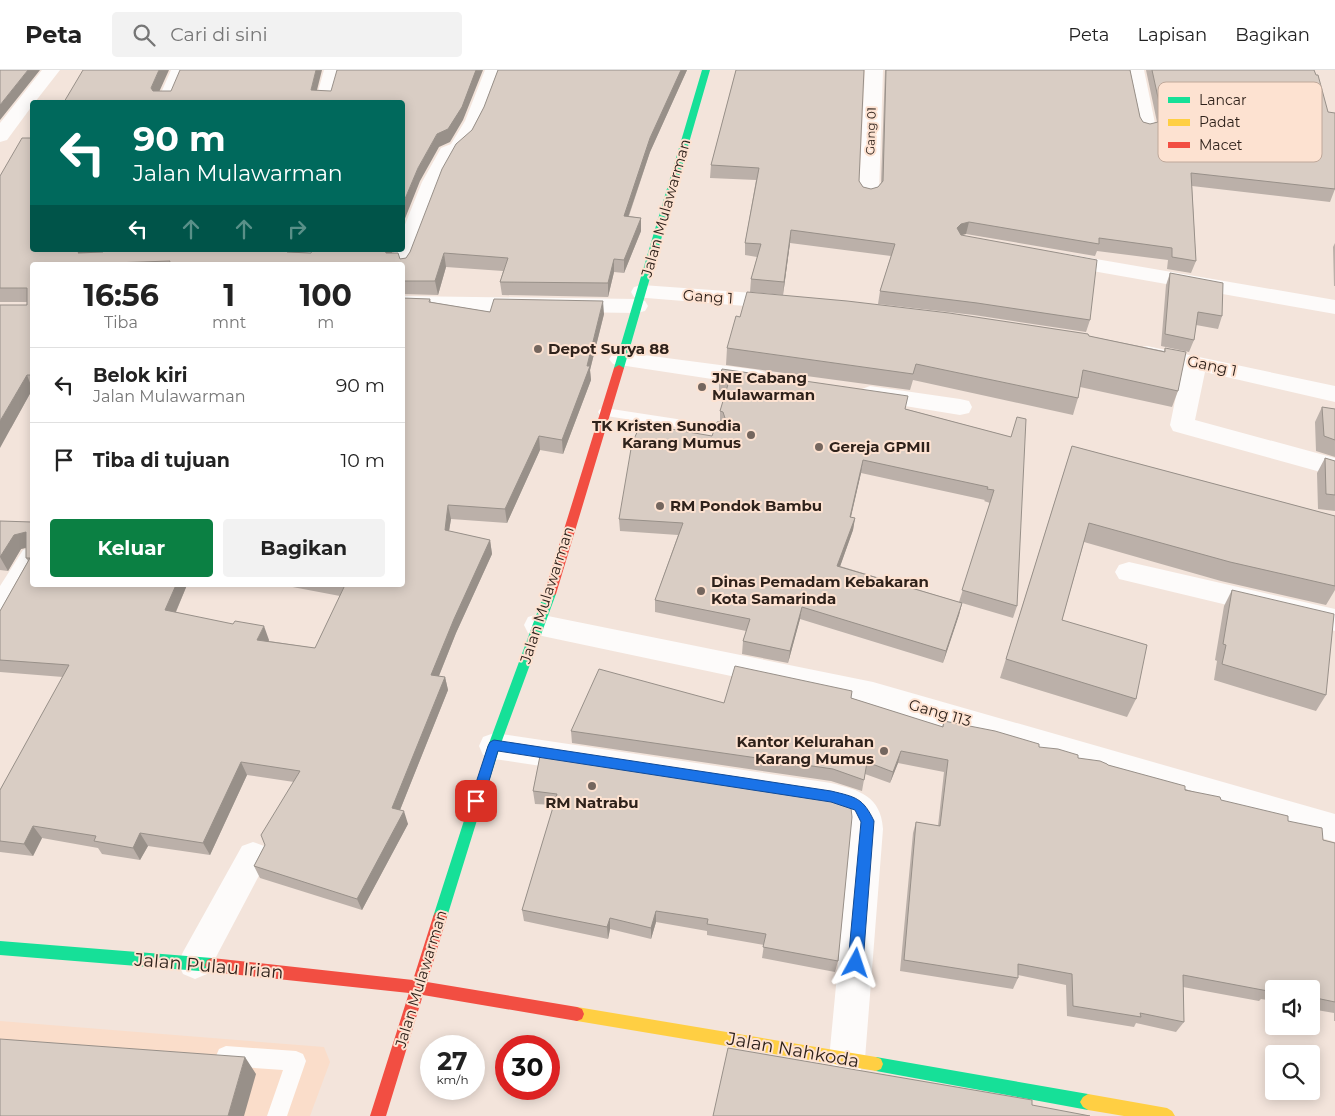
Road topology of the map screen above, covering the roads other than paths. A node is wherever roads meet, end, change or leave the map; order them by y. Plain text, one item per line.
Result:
1 (51, 70) edge
2 (180, 70) edge
3 (333, 70) edge
4 (706, 70) edge
5 (874, 70) edge
6 (1135, 70) edge
7 (492, 73) dead end
8 (167, 100) edge
9 (325, 100) edge
10 (1147, 128) edge
11 (0, 136) edge
12 (869, 193) edge
13 (1044, 256) edge
14 (401, 262) edge
15 (640, 299) junction
16 (405, 303) edge
17 (802, 303) edge
18 (1335, 307) edge
19 (1130, 350) edge
20 (621, 358) junction
21 (1195, 362) junction
22 (776, 380) edge
23 (844, 390) edge
24 (1335, 394) edge
25 (960, 407) dead end
26 (605, 412) junction
27 (716, 429) edge
28 (1335, 467) edge
29 (30, 560) edge
30 (1129, 572) dead end
31 (0, 609) edge
32 (1335, 620) edge
33 (538, 625) junction
34 (494, 746) junction
35 (1335, 828) edge
36 (253, 856) dead end
37 (0, 948) edge
38 (195, 963) junction
39 (418, 987) junction
40 (207, 1055) edge
41 (847, 1059) junction
42 (277, 1116) edge
43 (378, 1116) edge
44 (1167, 1116) edge

1 - 11 street
2 - 8 street
3 - 9 street
4 - 15 street, Jalan Mulawarman
5 - 12 street, Gang 01
6 - 10 street
7 - 14 street
13 - 18 street
15 - 16 street, Gang 1
15 - 17 street, Gang 1
15 - 20 street, Jalan Mulawarman
19 - 21 street, Gang 1
20 - 22 street
20 - 26 street, Jalan Mulawarman
21 - 24 street, Gang 1
21 - 28 street
23 - 25 street
26 - 27 lane
26 - 33 street, Jalan Mulawarman
29 - 31 street
30 - 32 street
33 - 34 street, Jalan Mulawarman
33 - 35 street, Gang 113
34 - 39 street, Jalan Mulawarman
34 - 41 street
36 - 38 street
37 - 38 street, Jalan Pulau Irian
38 - 39 street, Jalan Pulau Irian
39 - 41 street, Jalan Nahkoda
39 - 43 street, Jalan Mulawarman
40 - 42 lane
41 - 44 street, Jalan Nahkoda

